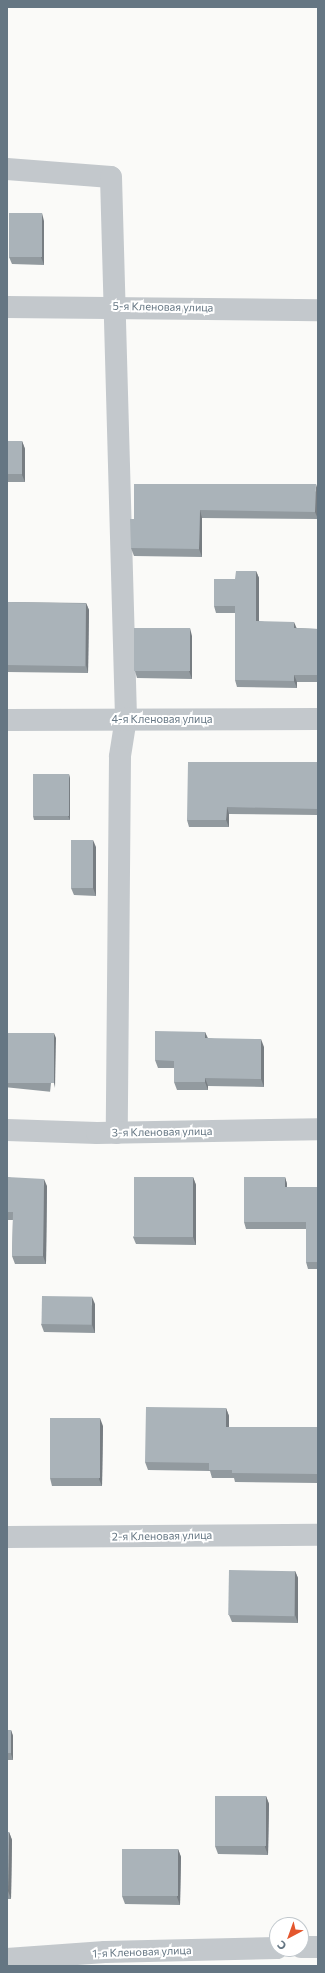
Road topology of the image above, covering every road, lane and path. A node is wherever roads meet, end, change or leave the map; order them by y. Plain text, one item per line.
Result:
1 (7, 169) edge
2 (113, 306) junction
3 (7, 307) edge
4 (318, 310) edge
5 (126, 718) junction
6 (318, 719) edge
7 (7, 720) edge
8 (318, 1129) edge
9 (7, 1130) edge
10 (117, 1133) junction
11 (318, 1535) edge
12 (7, 1537) edge
13 (269, 1948) edge
14 (7, 1959) edge

1 - 2 street
2 - 3 street, 5-я Кленовая улица
2 - 4 street, 5-я Кленовая улица
2 - 5 street
5 - 6 street, 4-я Кленовая улица
5 - 7 street, 4-я Кленовая улица
5 - 10 street
8 - 10 street, 3-я Кленовая улица
9 - 10 street, 3-я Кленовая улица
11 - 12 street, 2-я Кленовая улица
13 - 14 street, 1-я Кленовая улица

